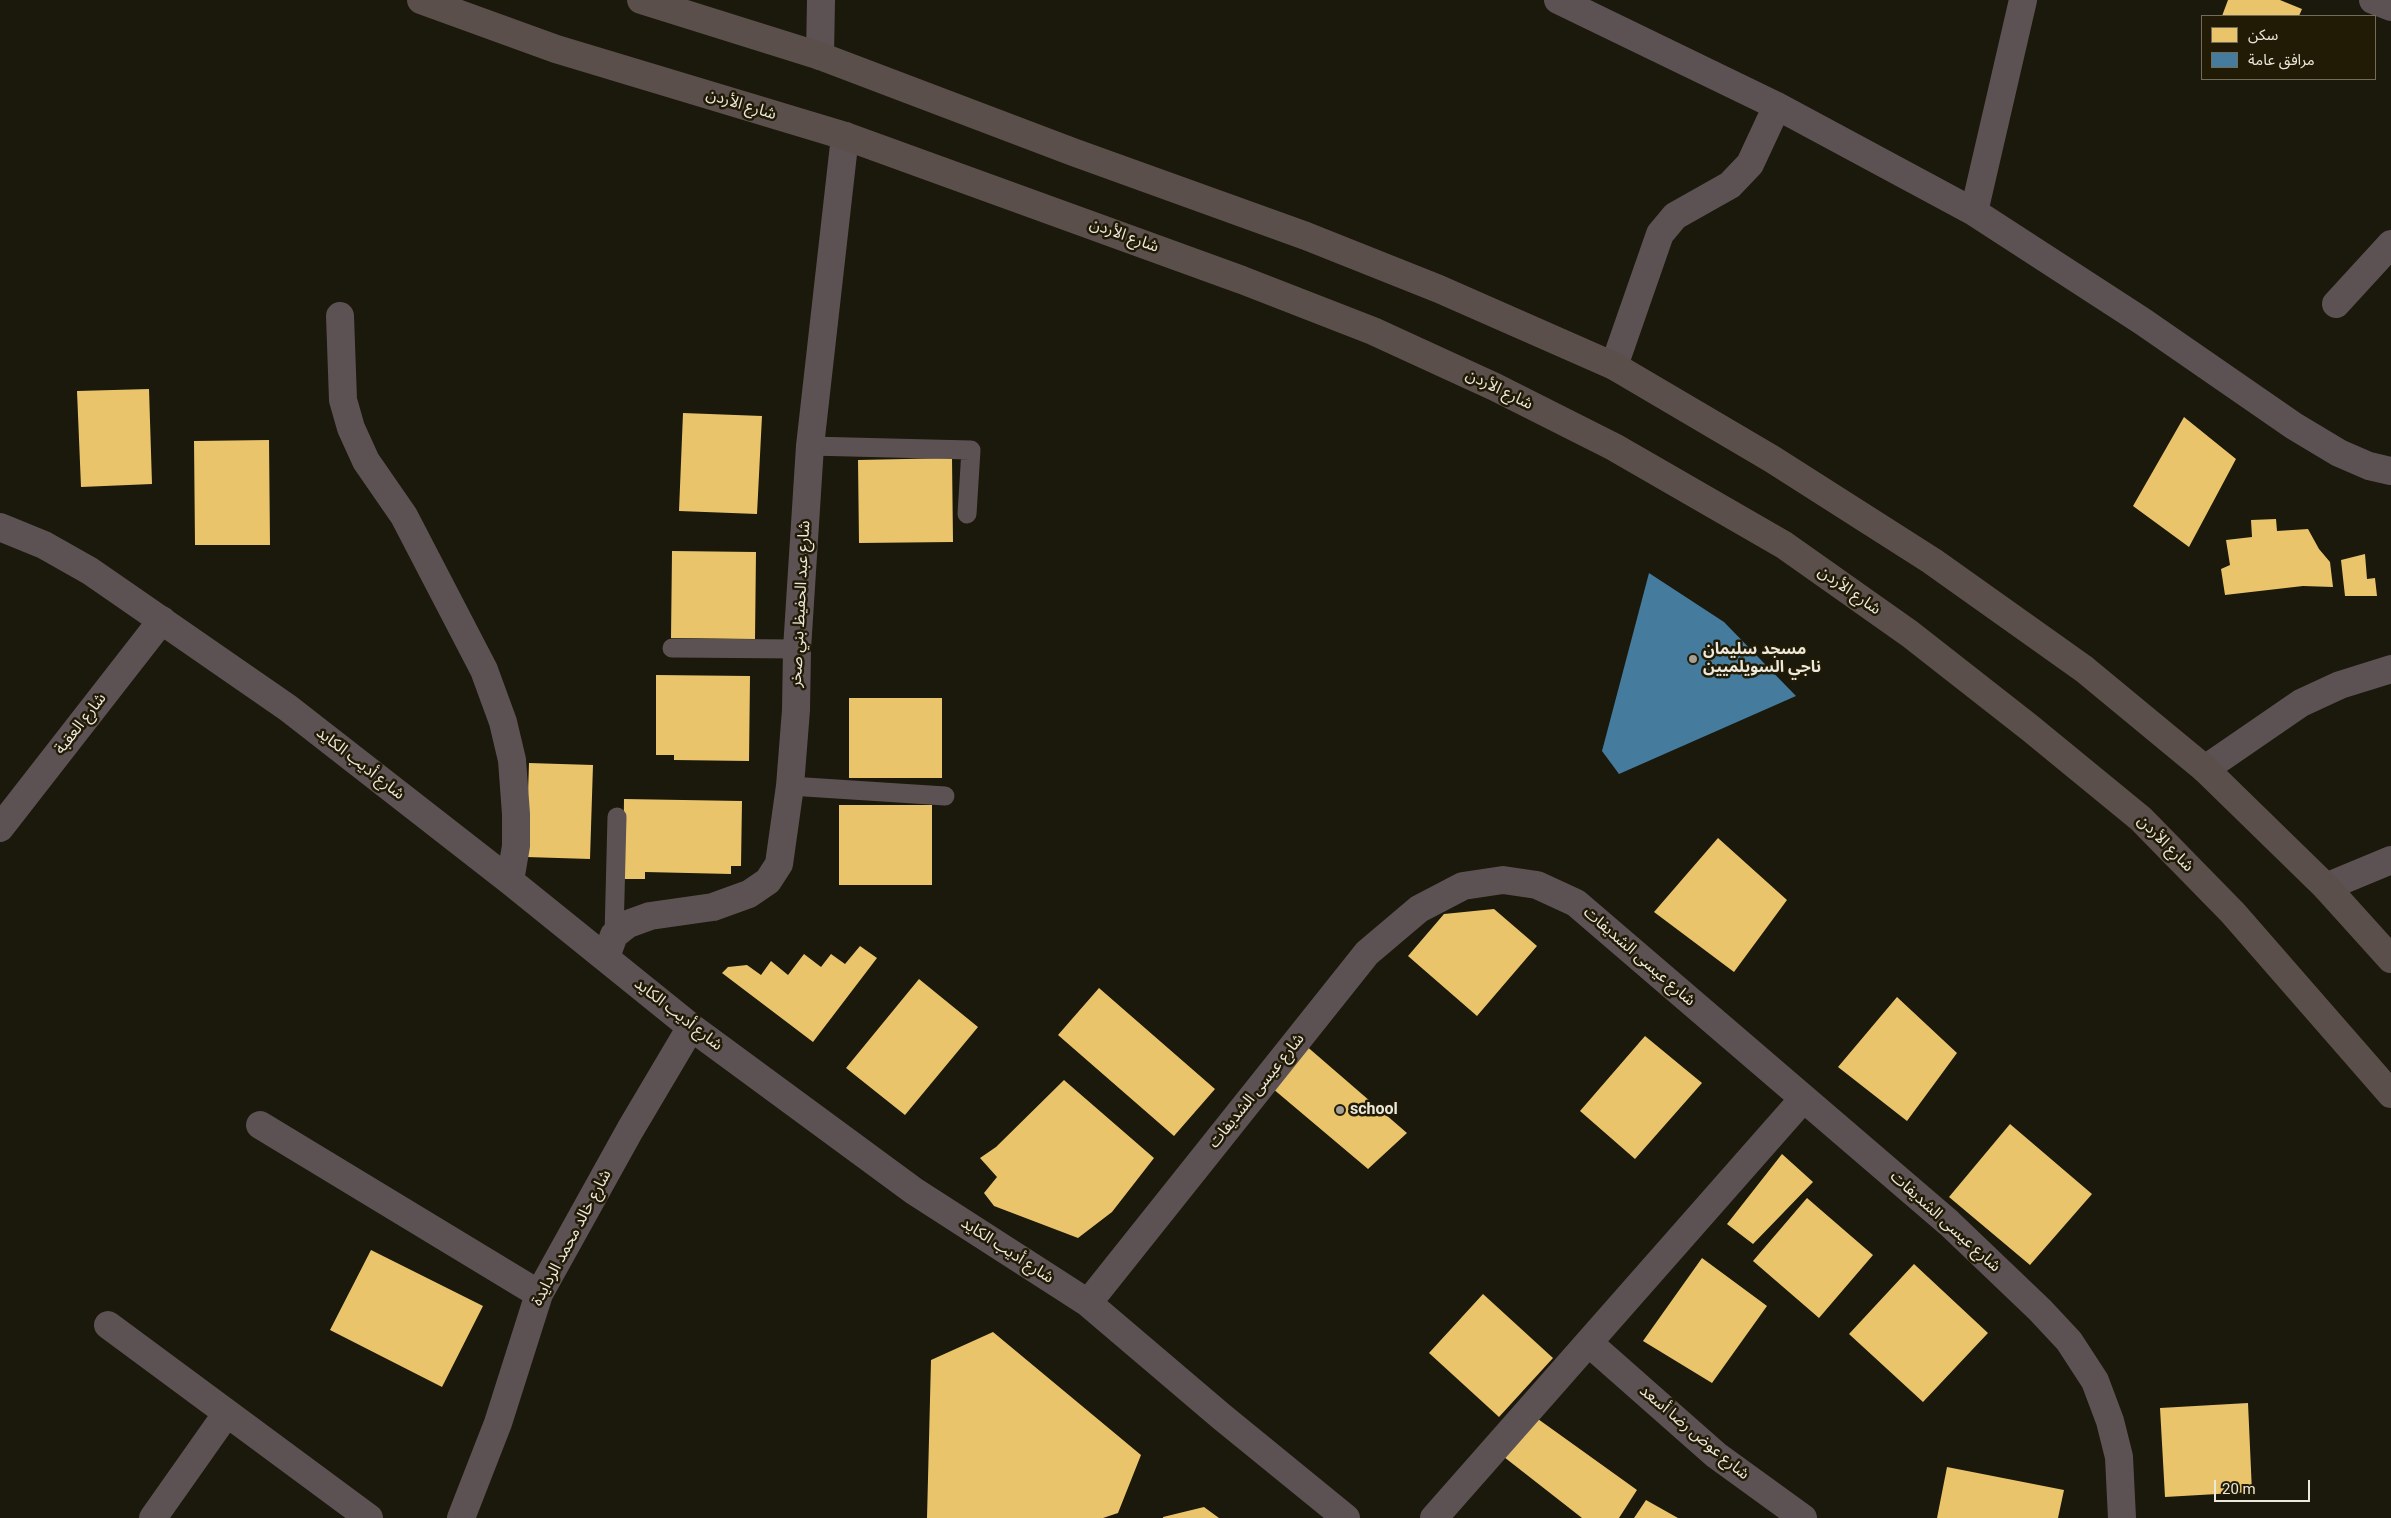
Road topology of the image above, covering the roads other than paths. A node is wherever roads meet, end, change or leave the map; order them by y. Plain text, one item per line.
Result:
1 (421, 0) edge
2 (640, 0) edge
3 (821, 0) edge
4 (1558, 0) edge
5 (2023, 0) edge
6 (2373, 0) edge
7 (2391, 7) edge
8 (820, 56) junction
9 (1777, 106) junction
10 (846, 136) junction
11 (1974, 212) junction
12 (2391, 244) edge
13 (2336, 304) dead end
14 (340, 316) dead end
15 (1614, 366) junction
16 (810, 446) junction
17 (2391, 471) edge
18 (967, 514) dead end
19 (0, 526) edge
20 (162, 620) junction
21 (672, 648) dead end
22 (797, 649) junction
23 (2391, 669) edge
24 (2205, 768) junction
25 (790, 786) junction
26 (945, 796) dead end
27 (617, 818) dead end
28 (0, 828) edge
29 (2391, 860) edge
30 (510, 881) junction
31 (2326, 887) junction
32 (610, 946) junction
33 (2391, 959) edge
34 (691, 1027) junction
35 (2391, 1094) edge
36 (1802, 1099) junction
37 (260, 1125) dead end
38 (539, 1294) junction
39 (1088, 1303) junction
40 (108, 1325) dead end
41 (1589, 1343) junction
42 (227, 1413) junction
43 (153, 1518) edge
44 (369, 1518) edge
45 (461, 1518) edge
46 (1346, 1518) edge
47 (1434, 1518) edge
48 (1803, 1518) edge
49 (2122, 1518) edge

1 - 10 highway, شارع الأردن
2 - 8 highway
3 - 8 street
4 - 9 street
5 - 11 street
6 - 7 street
8 - 15 highway
9 - 11 street
9 - 15 street
10 - 16 street, شارع عبد الحفيظ بني صخر
10 - 35 highway, شارع الأردن
11 - 17 street
12 - 13 street
14 - 30 street
15 - 24 highway
16 - 18 lane
16 - 22 street, شارع عبد الحفيظ بني صخر
19 - 20 street, شارع أديب الكايد
20 - 28 street, شارع العقبة
20 - 30 street, شارع أديب الكايد
21 - 22 lane
22 - 25 street, شارع عبد الحفيظ بني صخر
23 - 24 street
24 - 31 highway
25 - 26 lane
25 - 32 street, شارع عبد الحفيظ بني صخر
27 - 32 lane
29 - 31 street
30 - 32 street, شارع أديب الكايد
31 - 33 highway
32 - 34 street, شارع أديب الكايد
34 - 38 street, شارع خالد محمد الردايدة
34 - 39 street, شارع أديب الكايد
36 - 39 street, شارع عيسى الشديفات
36 - 41 street
36 - 49 street, شارع عيسى الشديفات
37 - 38 street
38 - 45 street, شارع خالد محمد الردايدة
39 - 46 street, شارع أديب الكايد
40 - 42 street
41 - 47 street
41 - 48 street, شارع عوض رضا أسعد
42 - 43 street
42 - 44 street

